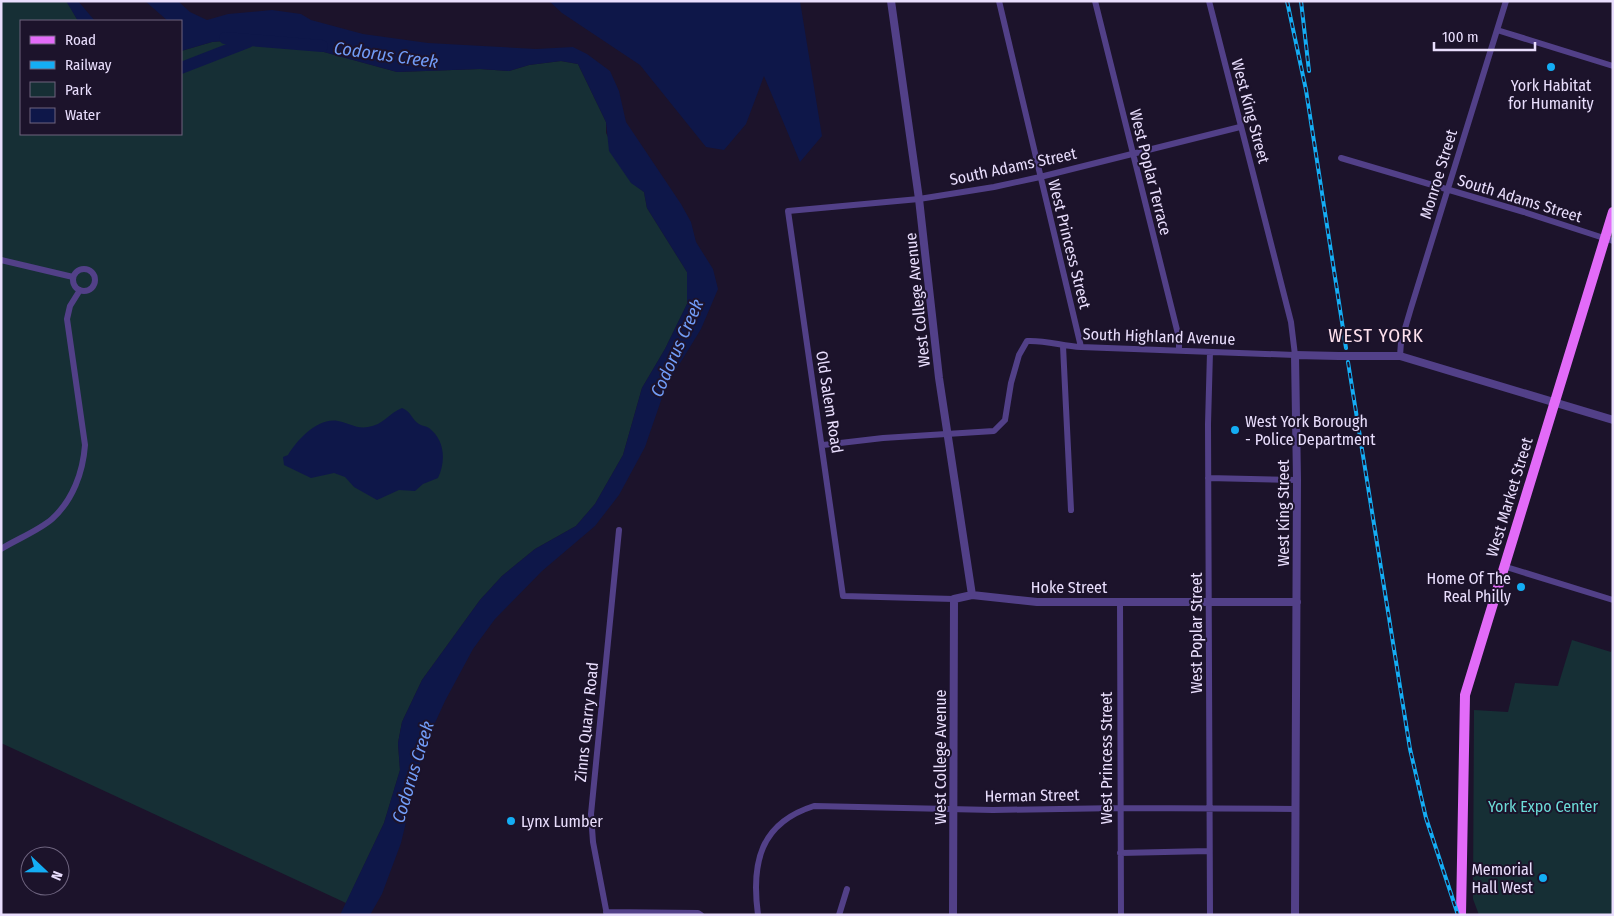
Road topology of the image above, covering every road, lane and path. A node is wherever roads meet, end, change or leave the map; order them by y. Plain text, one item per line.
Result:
1 (891, 1) edge
2 (999, 1) edge
3 (1095, 1) edge
4 (1209, 1) edge
5 (1506, 1) edge
6 (1497, 30) junction
7 (1613, 66) edge
8 (1240, 127) junction
9 (1132, 153) junction
10 (1341, 158) dead end
11 (1040, 177) junction
12 (1448, 190) junction
13 (919, 199) junction
14 (788, 211) joint
15 (1613, 212) edge
16 (1609, 240) edge
17 (1, 260) edge
18 (73, 277) junction
19 (80, 290) junction
20 (1063, 346) junction
21 (1081, 347) junction
22 (1179, 350) junction
23 (1210, 352) junction
24 (1295, 355) junction
25 (1400, 356) junction
26 (1554, 402) junction
27 (1613, 420) edge
28 (949, 433) junction
29 (823, 445) junction
30 (1208, 478) junction
31 (1297, 480) junction
32 (1071, 510) dead end
33 (618, 530) dead end
34 (1, 549) edge
35 (1503, 566) junction
36 (972, 595) junction
37 (843, 596) joint
38 (954, 599) junction
39 (1613, 600) edge
40 (1120, 601) junction
41 (1210, 602) junction
42 (1296, 602) junction
43 (1120, 808) junction
44 (953, 809) junction
45 (1296, 809) junction
46 (1209, 810) junction
47 (1209, 851) junction
48 (1120, 852) junction
49 (847, 889) dead end
50 (607, 914) edge
51 (702, 915) edge
52 (758, 915) edge
53 (839, 915) edge
54 (953, 915) edge
55 (1121, 915) edge
56 (1210, 915) edge
57 (1294, 915) edge
58 (1461, 915) edge

1 - 13 street, West College Avenue
2 - 11 street, West Princess Street
3 - 9 street, West Poplar Terrace
4 - 8 street, West King Street
5 - 6 street, Monroe Street
6 - 7 street
6 - 12 street, Monroe Street
8 - 9 street, South Adams Street
8 - 24 street, West King Street
9 - 11 street, South Adams Street
9 - 22 street, West Poplar Terrace
10 - 12 street, South Adams Street
11 - 13 street, South Adams Street
11 - 21 street, West Princess Street
12 - 16 street, South Adams Street
12 - 25 street, Monroe Street
13 - 14 street, South Adams Street
13 - 28 street, West College Avenue
14 - 29 street, Old Salem Road
15 - 16 main road, West Market Street
16 - 26 main road, West Market Street
17 - 18 street
18 - 19 street
18 - 19 street
19 - 34 street
20 - 21 street, South Highland Avenue
20 - 28 street, South Highland Avenue
20 - 32 street
21 - 22 street, South Highland Avenue
22 - 23 street, South Highland Avenue
23 - 24 street, South Highland Avenue
23 - 30 street, West Poplar Street
24 - 25 street, South Highland Avenue, bridge
24 - 31 street, West King Street
25 - 26 street, South Highland Avenue
26 - 27 street, South Highland Avenue
26 - 35 main road, West Market Street
28 - 29 street, South Highland Avenue
28 - 36 street, West College Avenue
29 - 37 street, Old Salem Road
30 - 31 street
30 - 41 street, West Poplar Street
31 - 42 street, West King Street
33 - 50 street, Zinns Quarry Road
35 - 39 street
35 - 58 main road, West Market Street
36 - 38 street, Hoke Street
36 - 40 street, Hoke Street
37 - 38 street, Hoke Street
38 - 44 street, West College Avenue
40 - 41 street, Hoke Street
40 - 43 street, West Princess Street
41 - 42 street, Hoke Street
41 - 46 street, West Poplar Street
42 - 45 street, West King Street
43 - 44 street, Herman Street
43 - 46 street, Herman Street
43 - 48 street, West Princess Street
44 - 52 street, Herman Street
44 - 54 street, West College Avenue
45 - 46 street, Herman Street
45 - 57 street, West King Street
46 - 47 street, West Poplar Street
47 - 48 street
47 - 56 street, West Poplar Street
48 - 55 street, West Princess Street
49 - 53 street
50 - 51 street

